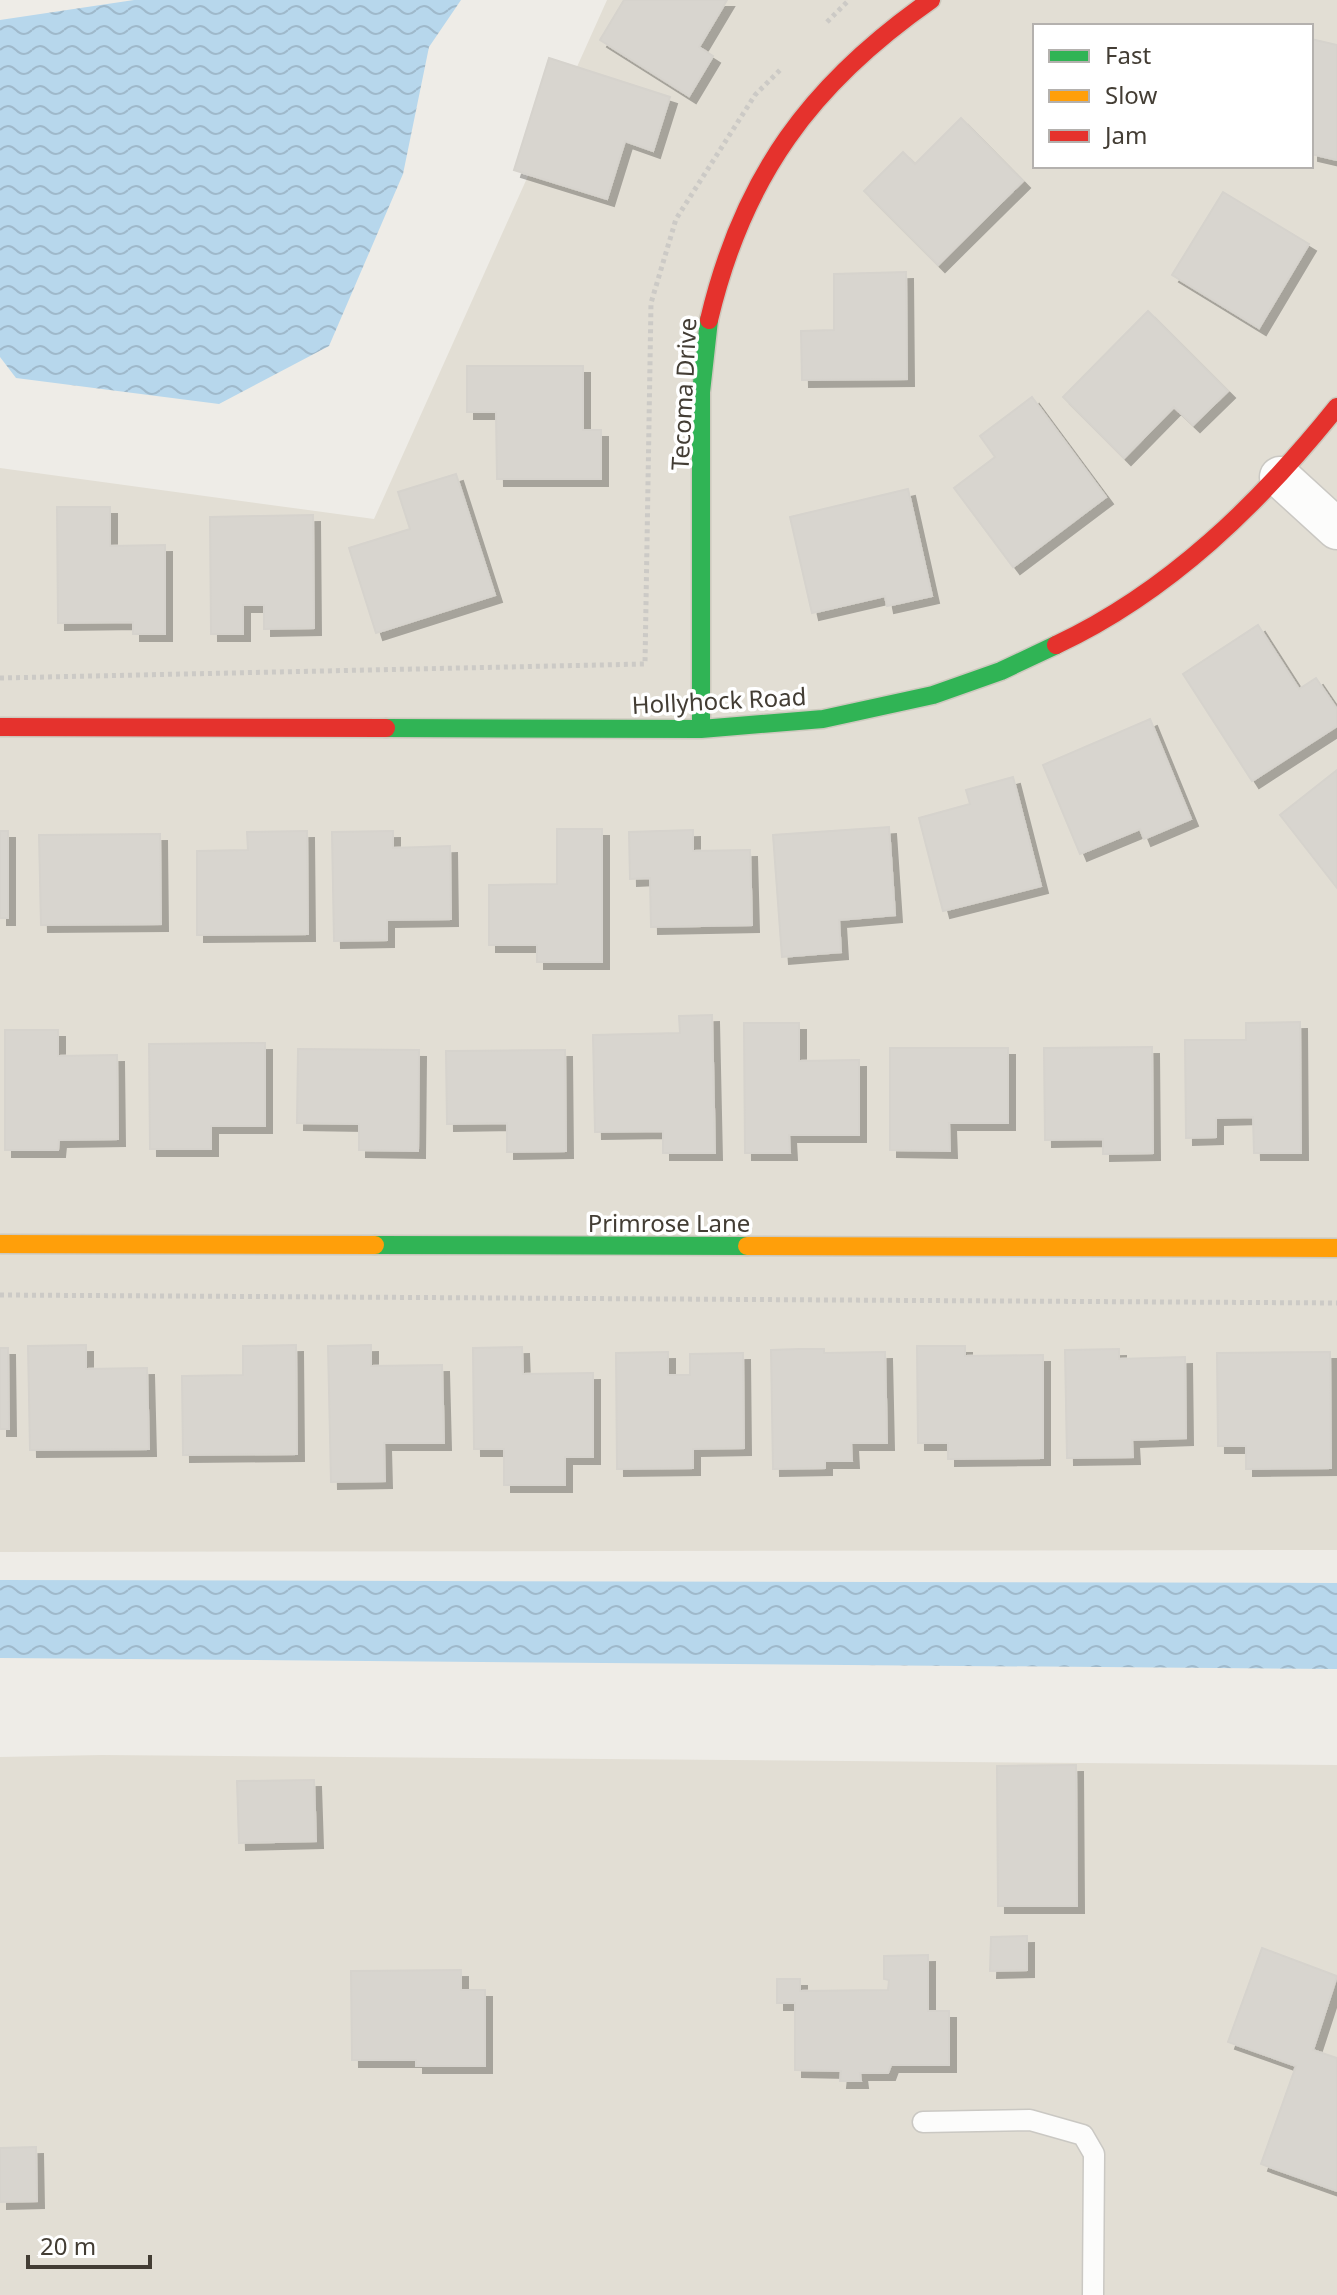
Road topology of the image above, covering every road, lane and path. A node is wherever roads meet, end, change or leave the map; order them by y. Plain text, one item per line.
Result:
1 (849, 0) edge
2 (931, 0) edge
3 (818, 32) dead end
4 (786, 63) dead end
5 (1337, 407) edge
6 (1280, 477) junction
7 (1337, 529) edge
8 (0, 678) edge
9 (0, 727) edge
10 (701, 729) junction
11 (0, 1244) edge
12 (1337, 1248) edge
13 (0, 1295) edge
14 (1337, 1303) edge
15 (923, 2122) dead end
16 (1093, 2295) edge

1 - 3 path
2 - 10 street, Tecoma Drive
4 - 8 path
5 - 6 street, Hollyhock Road
6 - 7 street
6 - 10 street, Hollyhock Road
9 - 10 street, Hollyhock Road
11 - 12 street, Primrose Lane
13 - 14 path
15 - 16 lane

